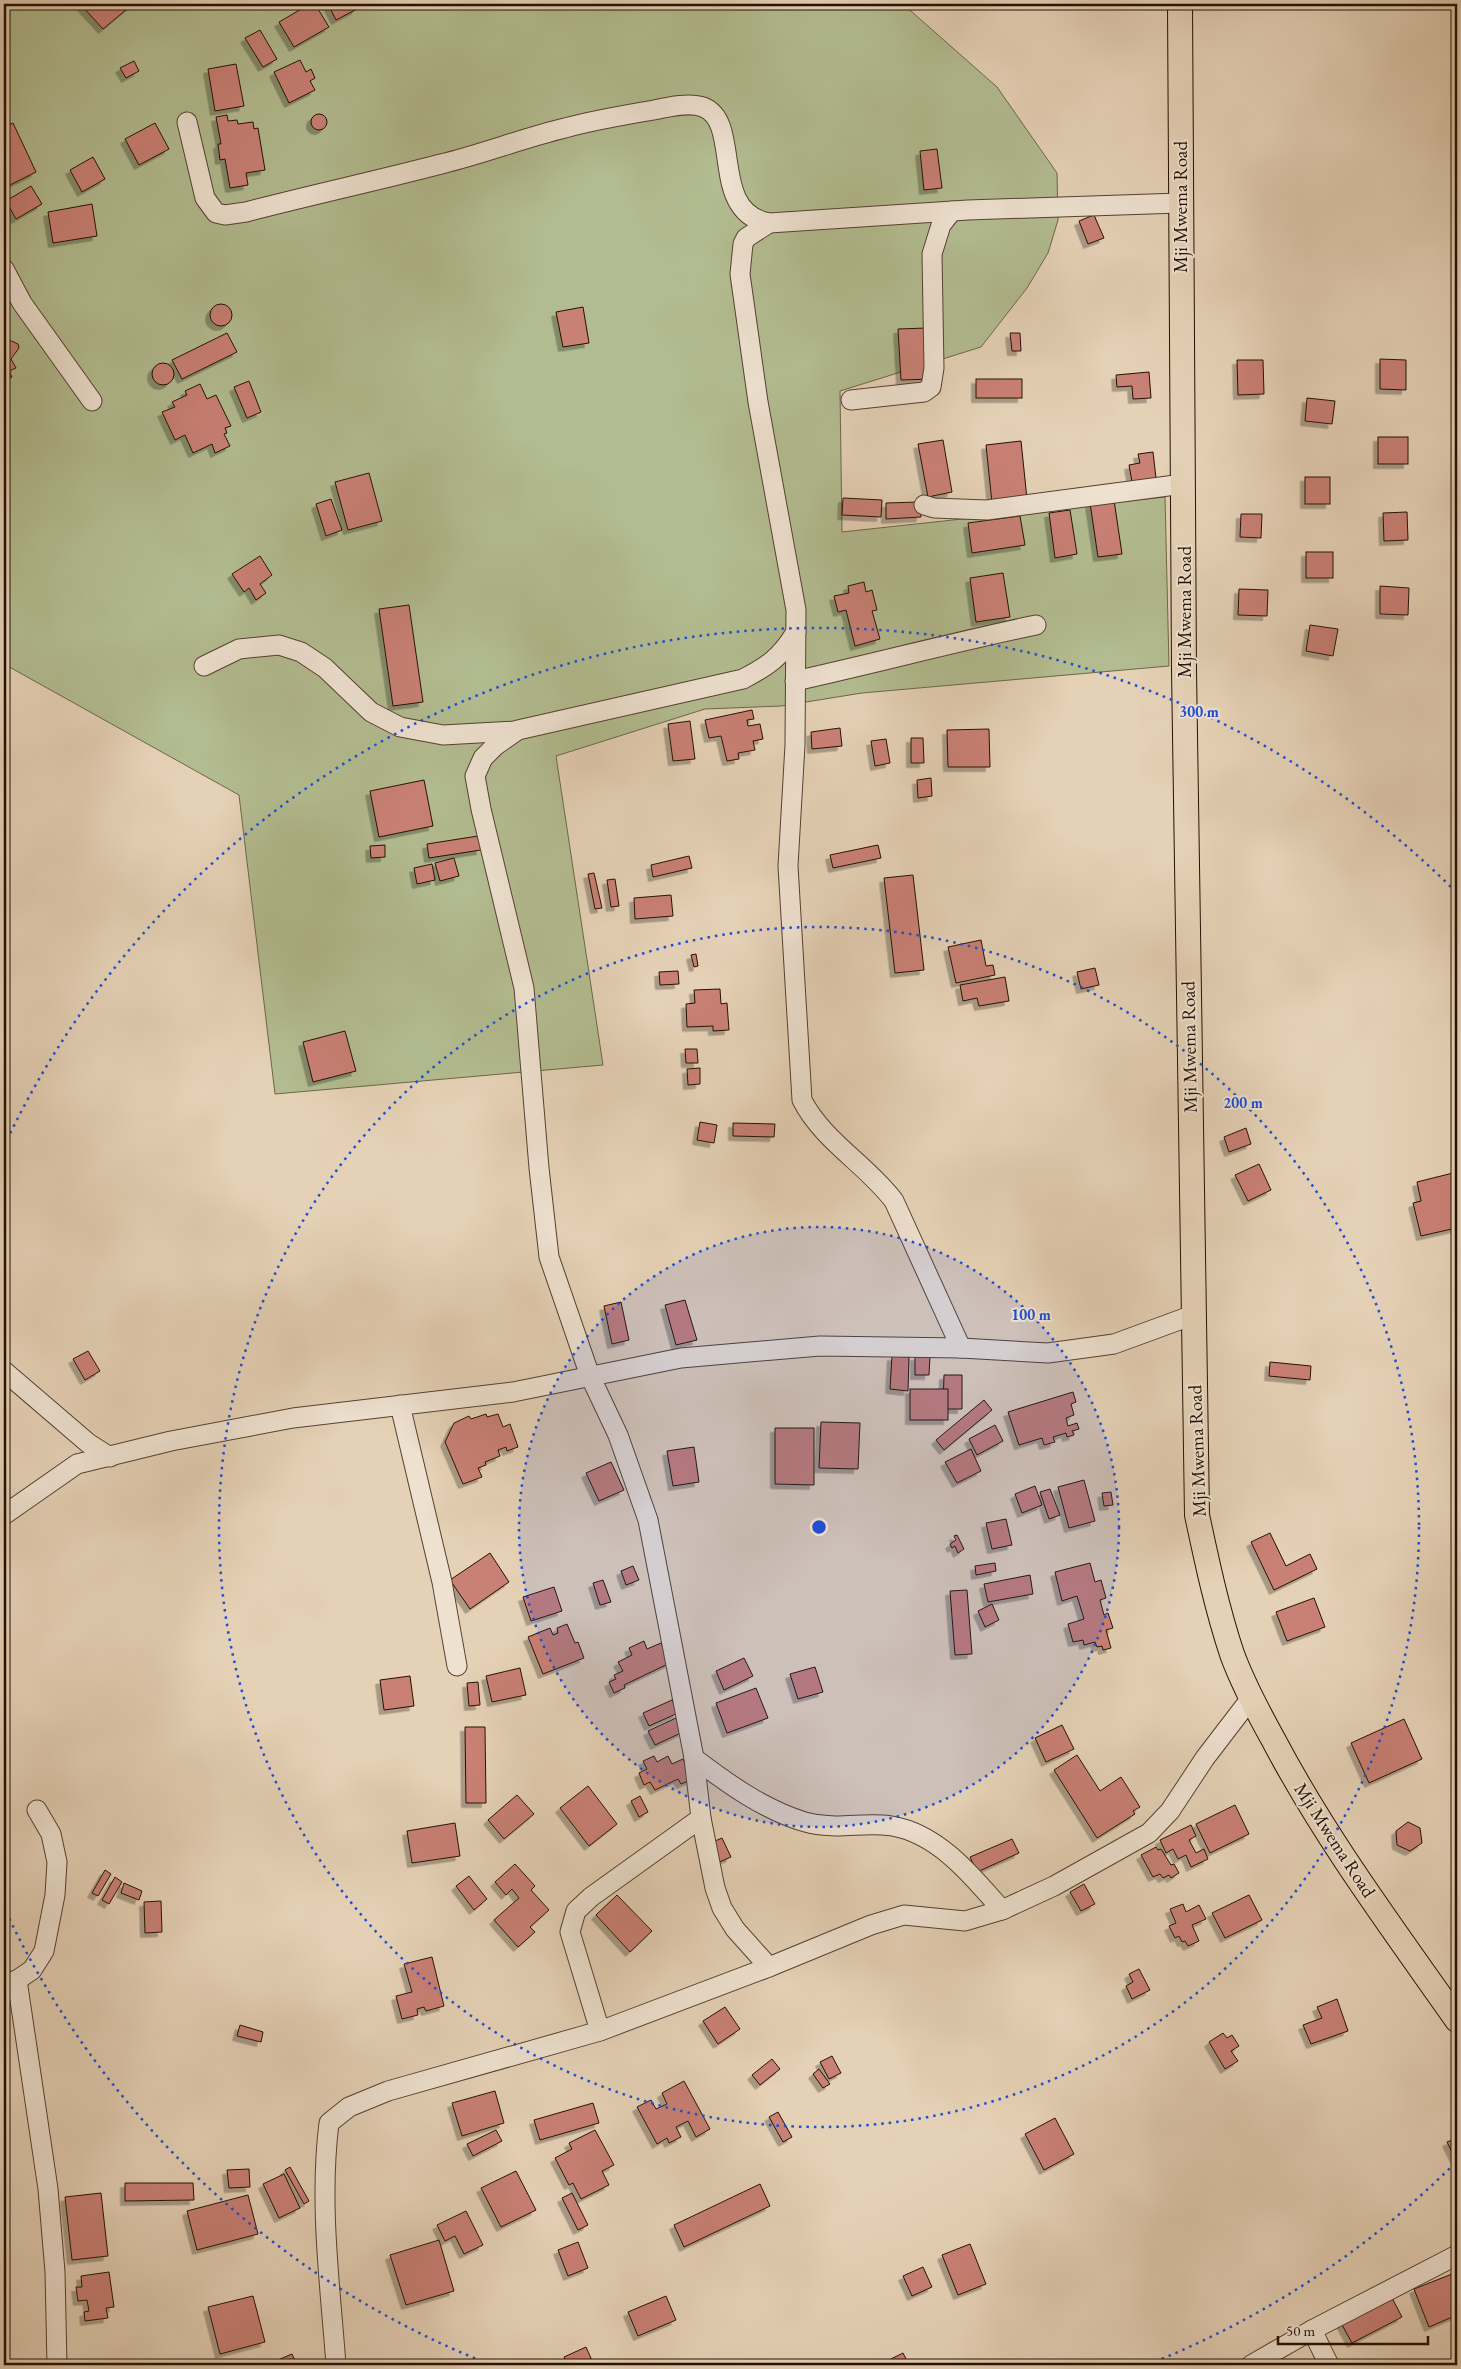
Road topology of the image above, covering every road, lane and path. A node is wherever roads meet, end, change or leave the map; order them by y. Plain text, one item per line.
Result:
1 (1180, 4) edge
2 (187, 122) dead end
3 (1180, 203) junction
4 (952, 211) junction
5 (769, 224) junction
6 (4, 269) edge
7 (850, 400) dead end
8 (92, 401) dead end
9 (1183, 484) junction
10 (924, 505) dead end
11 (1036, 624) dead end
12 (796, 632) junction
13 (204, 666) dead end
14 (795, 681) junction
15 (518, 730) junction
16 (1193, 1315) junction
17 (961, 1348) junction
18 (4, 1371) edge
19 (590, 1376) junction
20 (400, 1405) junction
21 (110, 1457) junction
22 (4, 1515) edge
23 (457, 1666) dead end
24 (1251, 1698) junction
25 (694, 1758) junction
26 (37, 1810) dead end
27 (701, 1818) junction
28 (1002, 1910) junction
29 (770, 1967) junction
30 (11, 1982) edge
31 (1457, 2020) edge
32 (600, 2031) junction
33 (1457, 2256) edge
34 (1312, 2330) junction
35 (57, 2365) edge
36 (336, 2365) edge
37 (1251, 2365) edge
38 (1329, 2365) edge

1 - 3 main road, Mji Mwema Road
2 - 5 street
3 - 4 street
3 - 9 main road, Mji Mwema Road
4 - 5 street
4 - 7 street
5 - 12 street
6 - 8 street
9 - 10 street
9 - 16 main road, Mji Mwema Road
11 - 14 street
12 - 14 street
12 - 15 street
13 - 15 street
14 - 17 street
15 - 19 street
16 - 17 street
16 - 24 main road, Mji Mwema Road
17 - 19 street
18 - 21 street
19 - 20 street
19 - 25 street
20 - 21 street
20 - 23 street
21 - 22 street
24 - 28 street
24 - 31 main road, Mji Mwema Road
25 - 27 street
25 - 28 street
26 - 30 street
27 - 29 street
27 - 32 street
28 - 29 street
29 - 32 street
30 - 35 street
32 - 36 street
33 - 34 street
34 - 37 street
34 - 38 street

